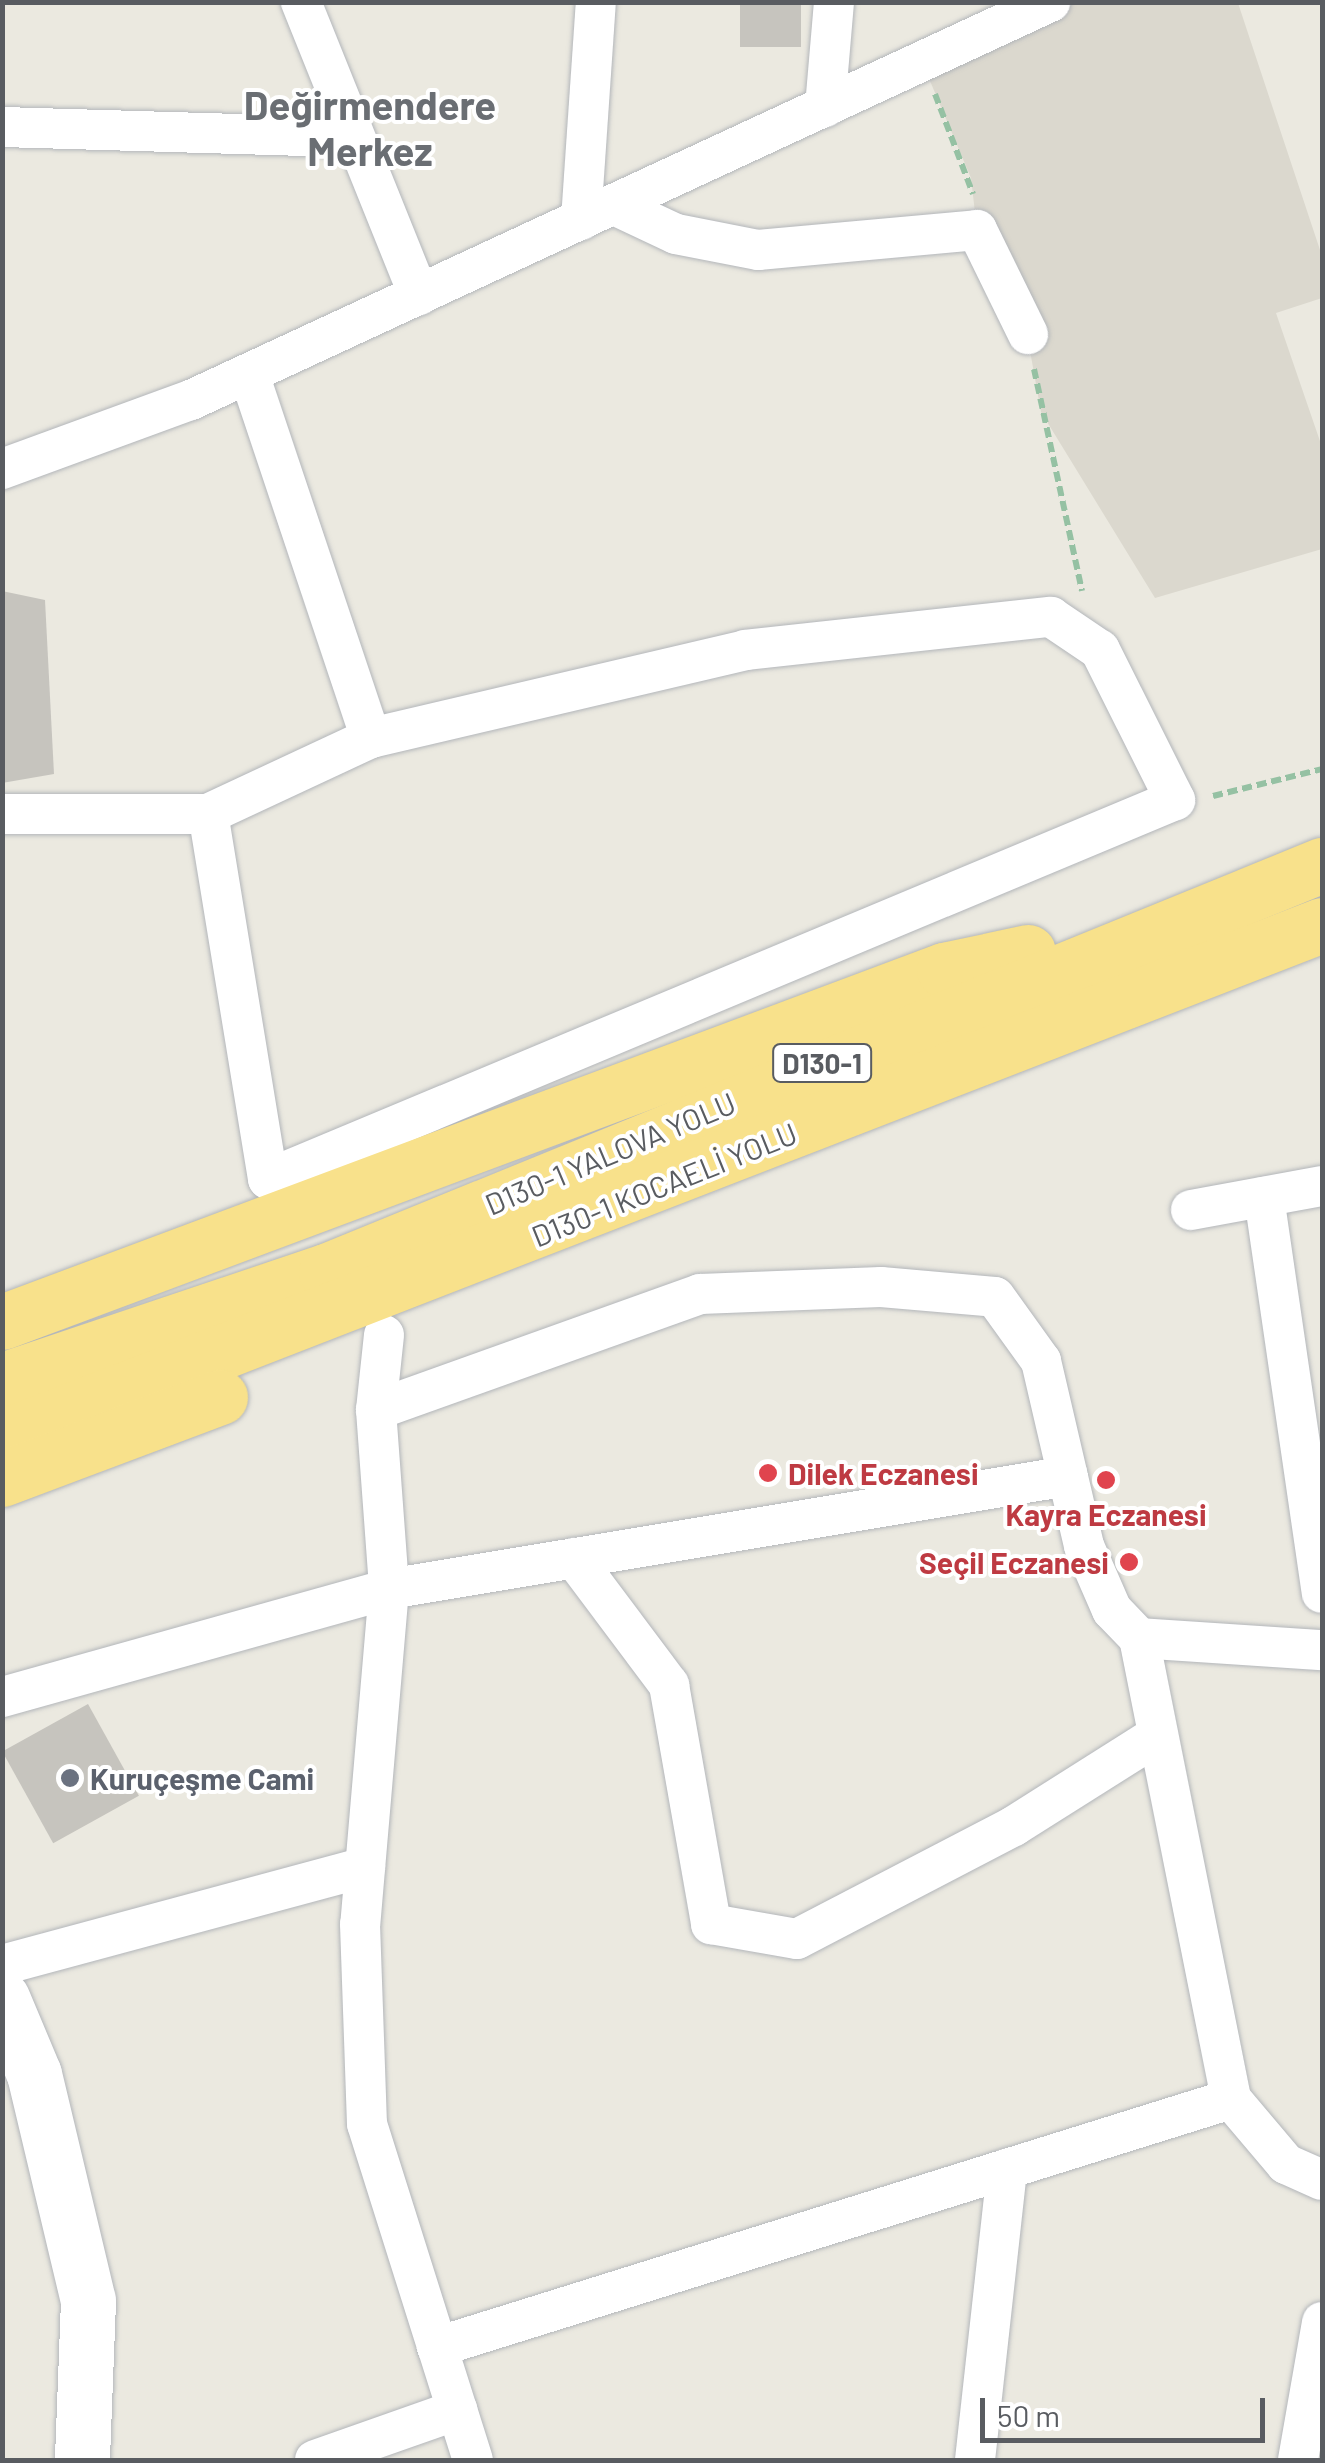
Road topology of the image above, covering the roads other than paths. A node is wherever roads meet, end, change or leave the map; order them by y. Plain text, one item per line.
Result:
1 (301, 2) edge
2 (596, 2) edge
3 (834, 2) edge
4 (1041, 5) edge
5 (826, 107) junction
6 (2, 126) edge
7 (349, 137) junction
8 (598, 212) junction
9 (419, 295) junction
10 (1028, 334) road end
11 (249, 374) junction
12 (2, 468) edge
13 (371, 738) junction
14 (2, 814) edge
15 (208, 814) junction
16 (1322, 865) edge
17 (1178, 921) junction
18 (1322, 926) edge
19 (1322, 1186) edge
20 (1264, 1196) junction
21 (1192, 1210) dead end
22 (350, 1306) junction
23 (2, 1322) edge
24 (2, 1380) edge
25 (376, 1410) junction
26 (9, 1462) edge
27 (1068, 1476) junction
28 (574, 1558) junction
29 (388, 1589) junction
30 (1322, 1594) edge
31 (1139, 1638) junction
32 (1322, 1650) edge
33 (2, 1697) edge
34 (1158, 1735) junction
35 (365, 1867) junction
36 (2, 1965) edge
37 (2, 1998) edge
38 (1231, 2099) junction
39 (1007, 2169) junction
40 (1322, 2180) edge
41 (1322, 2322) edge
42 (437, 2347) junction
43 (456, 2410) junction
44 (82, 2460) edge
45 (315, 2460) edge
46 (472, 2460) edge
47 (976, 2460) edge
48 (1298, 2460) edge

1 - 7 street
2 - 8 street
3 - 5 street
4 - 5 street
5 - 8 street
6 - 7 street
7 - 9 street
8 - 9 street
8 - 10 street
9 - 11 street
11 - 12 street
11 - 13 street
13 - 15 street
13 - 15 street
14 - 15 street
16 - 17 highway, D130-1 YALOVA YOLU / D130-1
17 - 22 highway, D130-1 YALOVA YOLU / D130-1
17 - 23 highway
18 - 22 highway
19 - 20 street
20 - 21 street
20 - 30 street
22 - 24 highway, D130-1 YALOVA YOLU / D130-1
22 - 25 street
22 - 26 highway
25 - 27 street
25 - 29 street
27 - 28 street
27 - 31 street
28 - 29 street
28 - 34 street
29 - 33 street
29 - 35 street
31 - 32 street
31 - 34 street
34 - 38 street
35 - 36 street
35 - 42 street
37 - 44 street
38 - 39 street
38 - 40 street
39 - 42 street
39 - 47 street
41 - 48 street
42 - 43 street
43 - 45 street
43 - 46 street

